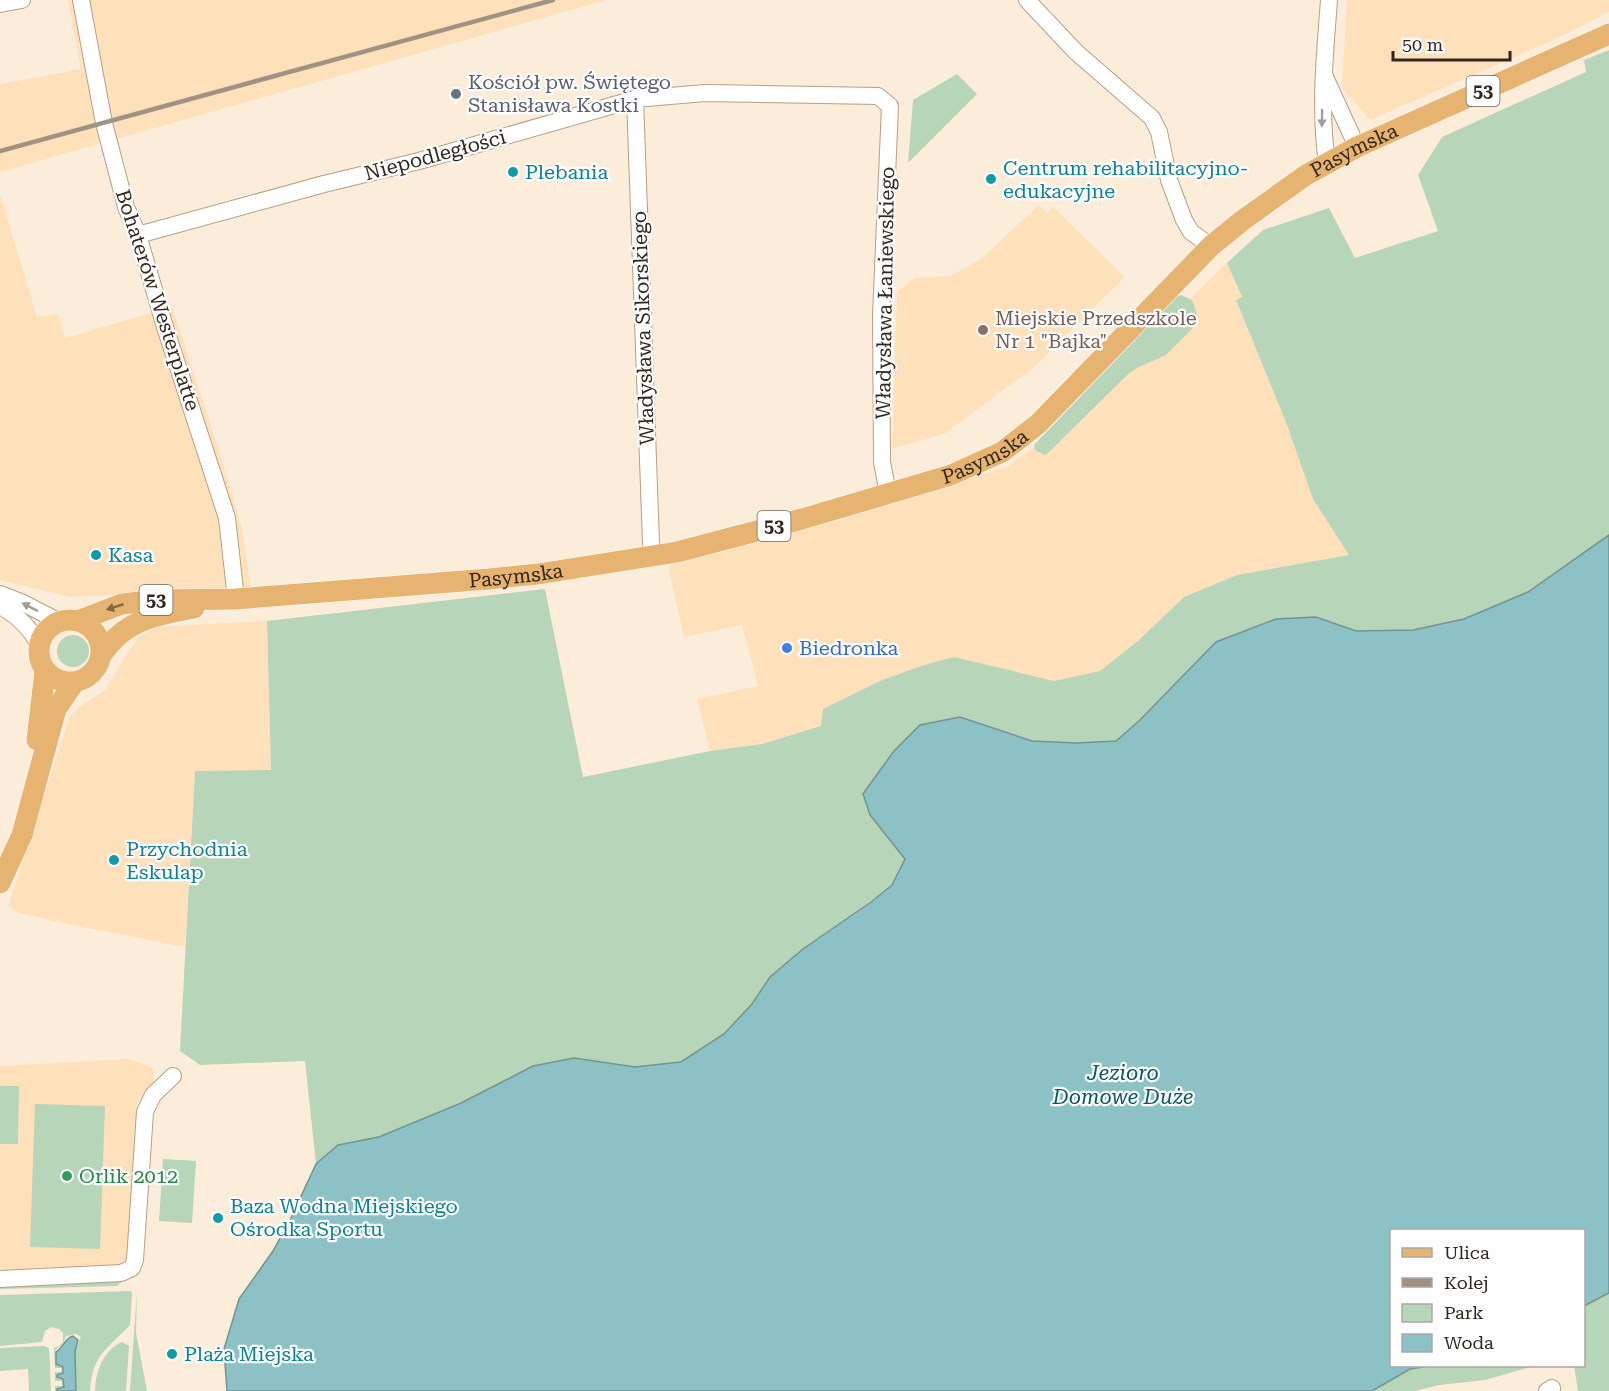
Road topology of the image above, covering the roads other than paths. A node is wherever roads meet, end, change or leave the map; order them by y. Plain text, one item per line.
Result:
1 (21, 0) edge
2 (81, 0) edge
3 (1027, 0) edge
4 (1329, 0) edge
5 (0, 4) edge
6 (1609, 34) edge
7 (1323, 73) junction
8 (878, 96) joint
9 (635, 99) junction
10 (1357, 147) junction
11 (1327, 163) junction
12 (138, 236) junction
13 (1211, 246) junction
14 (888, 494) junction
15 (654, 556) junction
16 (0, 594) edge
17 (236, 599) junction
18 (0, 606) edge
19 (70, 621) junction
20 (39, 645) junction
21 (102, 654) junction
22 (45, 671) junction
23 (74, 682) junction
24 (31, 800) junction
25 (0, 883) edge
26 (173, 1076) dead end
27 (0, 1279) edge

1 - 5 street
2 - 12 street, Bohaterów Westerplatte
3 - 13 street
4 - 7 street
6 - 10 main road, Pasymska / 53
7 - 10 street
7 -> 11 street
8 - 9 street, Niepodległości
8 - 14 street, Władysława Łaniewskiego
9 - 12 street, Niepodległości
9 - 15 street, Władysława Sikorskiego
10 - 11 main road, Pasymska / 53
11 - 13 main road, Pasymska / 53
12 - 17 street, Bohaterów Westerplatte
13 - 14 main road, Pasymska / 53
14 - 15 main road, Pasymska / 53
15 - 17 main road, Pasymska / 53
19 -> 16 street
17 -> 19 main road, Pasymska / 53
17 - 21 main road, Pasymska / 53
18 - 20 street
19 - 20 main road, 53
19 - 21 main road
20 - 22 main road, 53
21 - 23 main road, 53
22 - 23 main road
22 - 24 main road, 53
23 - 24 main road, 53
24 - 25 main road, 53
26 - 27 street

